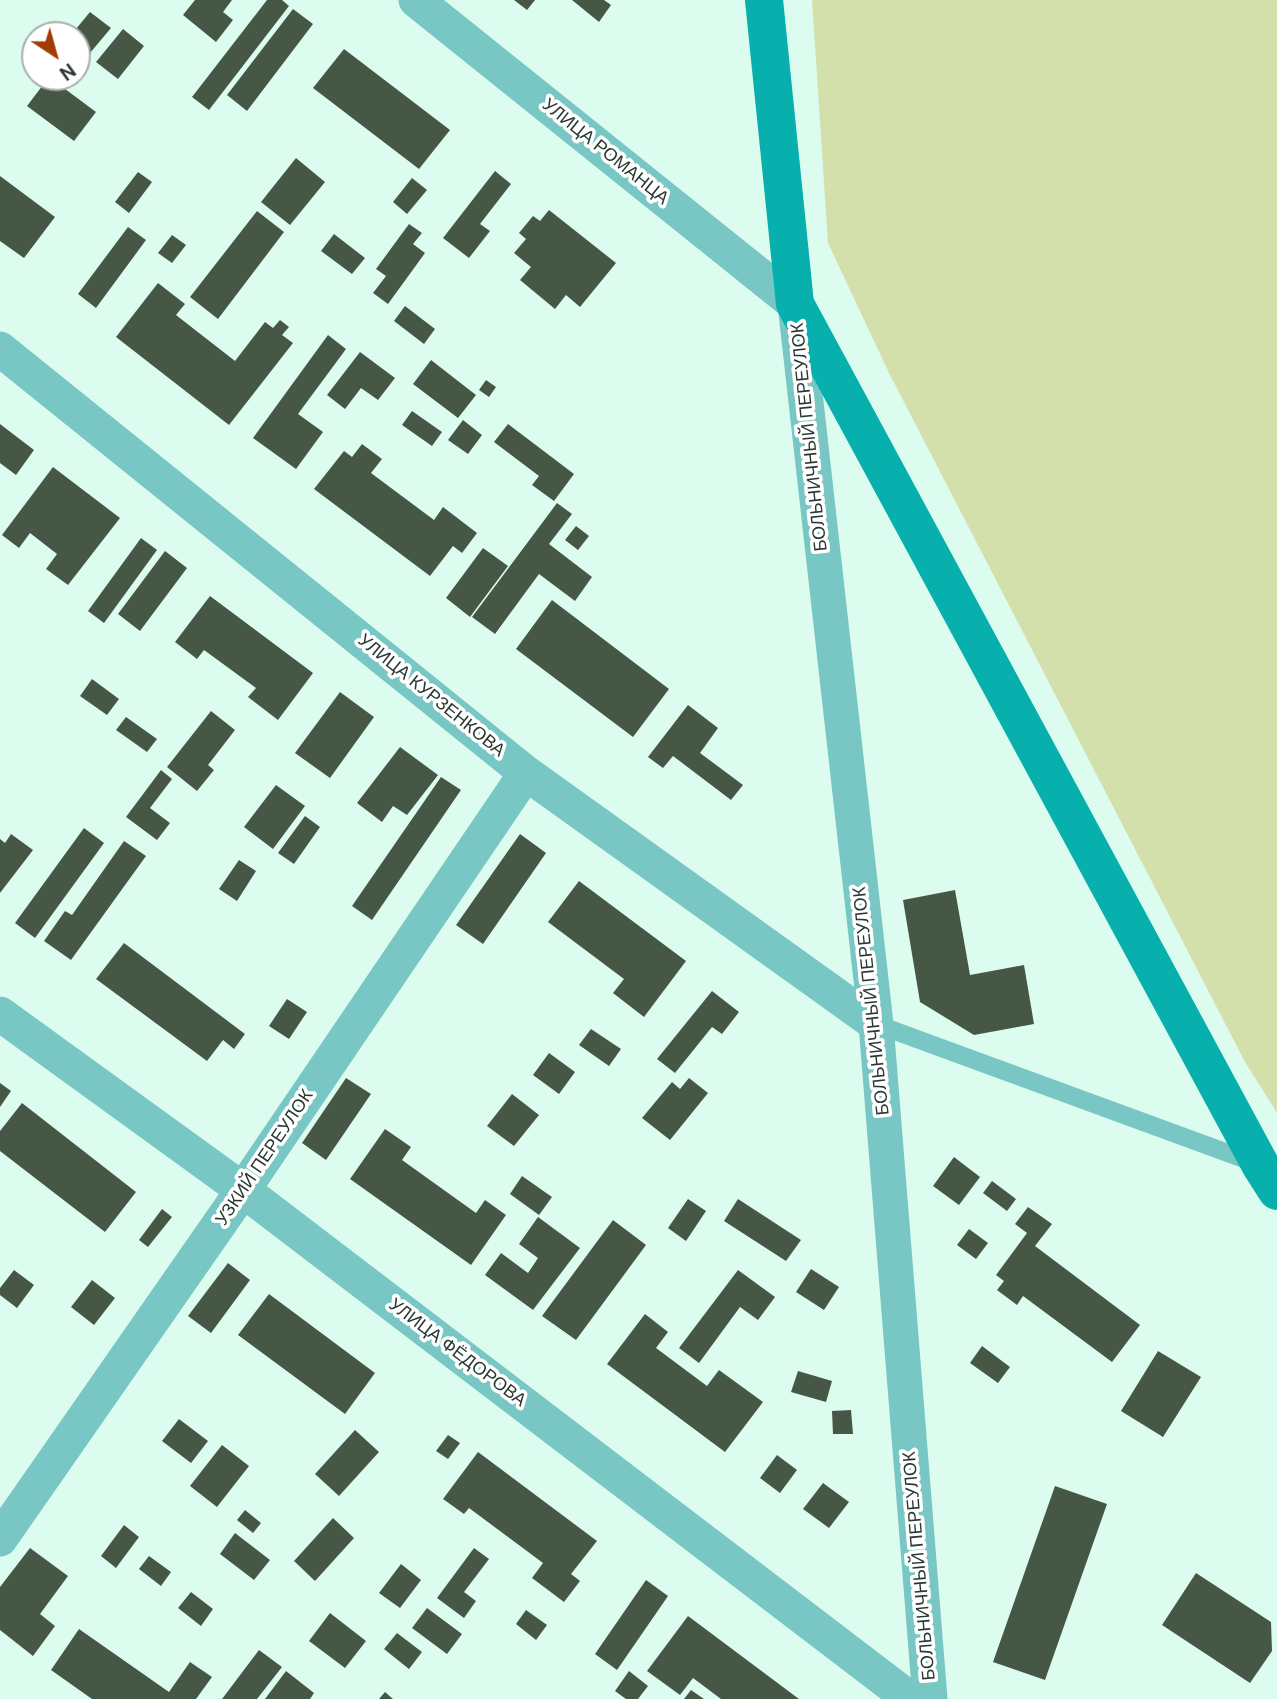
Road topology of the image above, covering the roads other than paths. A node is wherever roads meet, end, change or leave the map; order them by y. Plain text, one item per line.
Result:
1 (416, 0) edge
2 (764, 0) edge
3 (795, 304) junction
4 (0, 349) edge
5 (526, 773) junction
6 (0, 1014) edge
7 (876, 1024) junction
8 (1269, 1178) edge
9 (243, 1190) junction
10 (0, 1539) edge
11 (910, 1699) edge
12 (930, 1699) edge

1 - 3 street, УЛИЦА РОМАНЦА
2 - 3 street
3 - 7 street, БОЛЬНИЧНЫЙ ПЕРЕУЛОК
3 - 8 street
4 - 5 street, УЛИЦА КУРЗЕНКОВА
5 - 7 street, УЛИЦА КУРЗЕНКОВА
5 - 9 street, УЗКИЙ ПЕРЕУЛОК
6 - 9 street, УЛИЦА ФЁДОРОВА
7 - 8 lane
7 - 12 street, БОЛЬНИЧНЫЙ ПЕРЕУЛОК
9 - 10 street, УЗКИЙ ПЕРЕУЛОК
9 - 11 street, УЛИЦА ФЁДОРОВА

